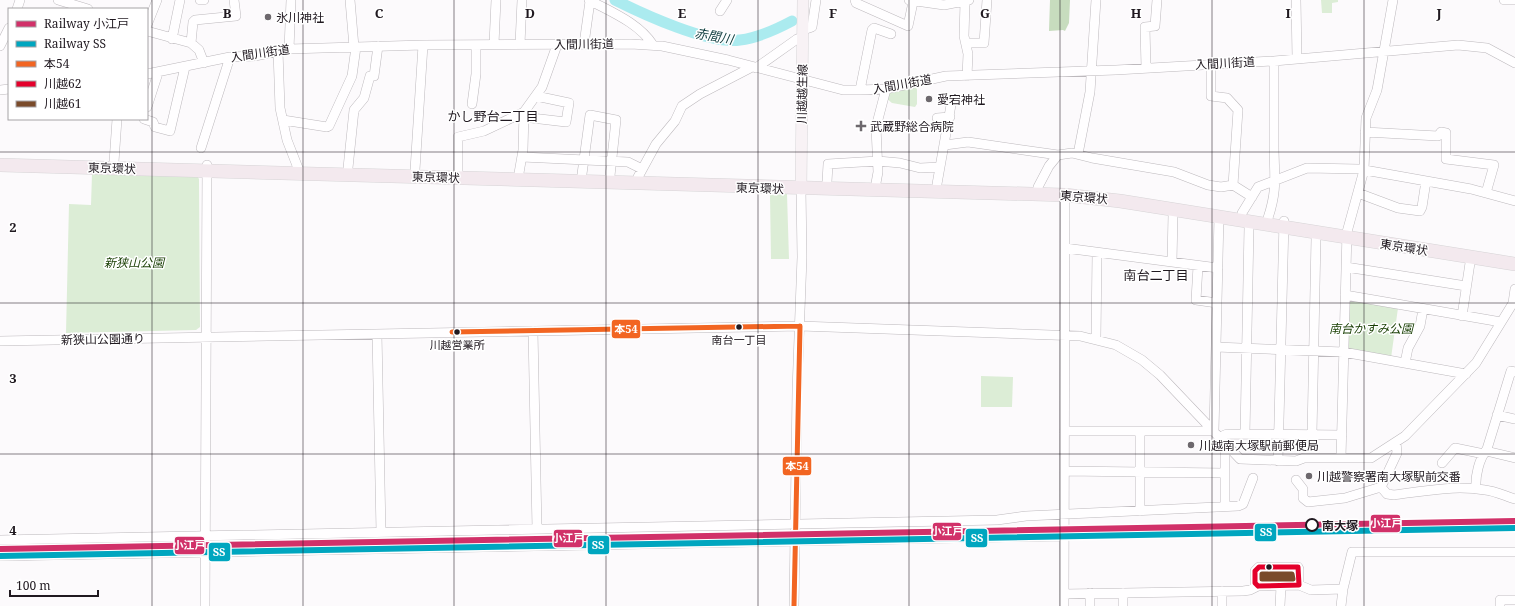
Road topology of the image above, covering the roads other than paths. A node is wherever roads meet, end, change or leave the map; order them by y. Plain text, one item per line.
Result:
1 (58, 0) edge
2 (157, 0) edge
3 (180, 0) edge
4 (200, 0) edge
5 (204, 0) edge
6 (234, 0) edge
7 (291, 0) edge
8 (350, 0) edge
9 (496, 0) edge
10 (522, 0) edge
11 (589, 0) edge
12 (727, 0) edge
13 (803, 0) edge
14 (816, 0) edge
15 (855, 0) edge
16 (987, 0) edge
17 (1096, 0) edge
18 (1157, 0) edge
19 (1296, 0) edge
20 (1392, 0) edge
21 (1504, 0) edge
22 (1515, 0) edge
23 (911, 1) edge
24 (967, 1) edge
25 (80, 4) edge
26 (720, 11) dead end
27 (148, 22) edge
28 (8, 30) edge
29 (148, 31) edge
30 (803, 34) junction
31 (891, 34) dead end
32 (172, 38) junction
33 (191, 43) junction
34 (966, 43) junction
35 (494, 44) junction
36 (520, 44) junction
37 (584, 44) junction
38 (423, 45) junction
39 (476, 45) junction
40 (557, 45) junction
41 (653, 45) junction
42 (0, 46) edge
43 (378, 46) junction
44 (355, 47) junction
45 (289, 49) junction
46 (1384, 50) junction
47 (278, 51) junction
48 (230, 57) junction
49 (1297, 58) junction
50 (1274, 61) junction
51 (204, 63) junction
52 (1515, 63) edge
53 (1212, 64) junction
54 (185, 67) junction
55 (754, 67) junction
56 (1146, 68) junction
57 (1092, 72) junction
58 (158, 73) junction
59 (148, 74) edge
60 (967, 76) junction
61 (803, 80) junction
62 (886, 89) junction
63 (860, 90) junction
64 (536, 96) junction
65 (148, 104) edge
66 (472, 104) dead end
67 (951, 105) dead end
68 (524, 114) junction
69 (950, 117) junction
70 (937, 118) dead end
71 (117, 120) edge
72 (147, 120) edge
73 (283, 120) junction
74 (1365, 132) junction
75 (945, 145) junction
76 (201, 148) dead end
77 (1078, 154) junction
78 (1058, 155) junction
79 (522, 157) junction
80 (0, 159) edge
81 (583, 160) junction
82 (611, 161) junction
83 (878, 161) junction
84 (114, 162) junction
85 (0, 166) edge
86 (207, 168) junction
87 (298, 168) junction
88 (348, 168) junction
89 (940, 168) junction
90 (415, 170) junction
91 (1364, 170) junction
92 (458, 171) junction
93 (519, 173) junction
94 (640, 173) junction
95 (582, 174) junction
96 (610, 176) junction
97 (1276, 179) junction
98 (1426, 180) junction
99 (827, 182) junction
100 (876, 183) junction
101 (937, 184) junction
102 (801, 185) junction
103 (1233, 185) junction
104 (1038, 187) junction
105 (1358, 193) junction
106 (1486, 193) junction
107 (1065, 195) junction
108 (1252, 197) junction
109 (1515, 201) edge
110 (1242, 213) junction
111 (1173, 214) dead end
112 (1219, 216) junction
113 (1268, 218) junction
114 (1284, 224) junction
115 (1249, 227) dead end
116 (1347, 234) junction
117 (1316, 238) dead end
118 (1065, 248) junction
119 (1097, 253) junction
120 (1515, 256) edge
121 (1172, 262) junction
122 (1470, 263) dead end
123 (1515, 264) edge
124 (1198, 266) junction
125 (1346, 267) junction
126 (1218, 268) junction
127 (1466, 286) junction
128 (1515, 289) edge
129 (1345, 295) junction
130 (1217, 303) junction
131 (1423, 310) junction
132 (1462, 316) junction
133 (1501, 322) junction
134 (800, 326) junction
135 (533, 331) junction
136 (377, 334) junction
137 (1064, 335) junction
138 (206, 337) junction
139 (1096, 339) junction
140 (0, 341) edge
141 (1216, 347) junction
142 (1247, 349) junction
143 (1281, 350) junction
144 (1314, 351) junction
145 (1343, 352) junction
146 (1405, 363) junction
147 (1515, 372) edge
148 (1466, 374) junction
149 (1497, 415) junction
150 (1515, 419) edge
151 (1064, 431) junction
152 (1140, 431) junction
153 (1245, 434) junction
154 (1279, 434) junction
155 (1312, 434) junction
156 (1342, 435) junction
157 (1220, 437) junction
158 (1396, 442) junction
159 (1485, 452) junction
160 (1341, 458) junction
161 (1515, 458) edge
162 (1278, 461) junction
163 (1442, 463) dead end
164 (1064, 471) junction
165 (1140, 472) junction
166 (1224, 472) junction
167 (1253, 478) dead end
168 (1296, 480) dead end
169 (1381, 487) junction
170 (1476, 489) junction
171 (1515, 499) edge
172 (1225, 506) junction
173 (1140, 510) junction
174 (1065, 516) junction
175 (796, 524) junction
176 (537, 529) junction
177 (381, 532) junction
178 (204, 536) junction
179 (1064, 536) junction
180 (0, 540) edge
181 (796, 542) junction
182 (204, 552) junction
183 (1515, 552) edge
184 (0, 556) edge
185 (1299, 585) junction
186 (1258, 586) junction
187 (1281, 586) junction
188 (1343, 589) junction
189 (1222, 591) junction
190 (1090, 593) junction
191 (1124, 593) junction
192 (1064, 594) junction
193 (1515, 600) edge
194 (205, 606) edge
195 (794, 606) edge
196 (1064, 606) edge
197 (1090, 606) edge
198 (1123, 606) edge
199 (1222, 606) edge
200 (1280, 606) edge
201 (1342, 606) edge
202 (1500, 606) edge

1 - 25 street
2 - 27 street
3 - 32 street
4 - 5 street
6 - 33 street
7 - 45 street
8 - 44 street
9 - 35 street
10 - 36 street
11 - 37 street
11 - 41 street
12 - 26 street
13 - 30 main road, 川越越生線
14 - 30 street
15 - 23 street
16 - 34 street
17 - 57 street
18 - 56 street
19 - 49 street
20 - 46 street
21 - 22 street
23 - 24 street
24 - 34 street
28 - 42 street
29 - 32 street
30 - 55 street
30 - 61 main road, 川越越生線
31 - 63 street
32 - 33 street
33 - 51 street
34 - 60 street
35 - 36 street, 入間川街道
35 - 39 street, 入間川街道
36 - 40 street, 入間川街道
37 - 40 street, 入間川街道
37 - 41 street, 入間川街道
38 - 39 street, 入間川街道
38 - 43 street, 入間川街道
38 - 90 street
39 - 66 street
40 - 64 street
41 - 55 street, 入間川街道
43 - 44 street, 入間川街道
43 - 88 street
44 - 45 street, 入間川街道
44 - 73 street
45 - 47 street, 入間川街道
46 - 49 street, 入間川街道
46 - 52 street, 入間川街道
46 - 74 street
47 - 48 street, 入間川街道
47 - 73 street
48 - 51 street, 入間川街道
48 - 76 street
49 - 50 street, 入間川街道
50 - 53 street, 入間川街道
50 - 97 street
51 - 54 street, 入間川街道
53 - 56 street, 入間川街道
53 - 103 street
54 - 58 street, 入間川街道
54 - 72 street
55 - 61 street, 入間川街道
55 - 94 street
56 - 57 street, 入間川街道
57 - 60 street, 入間川街道
57 - 77 street
58 - 59 street, 入間川街道
58 - 65 street
60 - 62 street, 入間川街道
61 - 63 street, 入間川街道
61 - 102 main road, 川越越生線
62 - 63 street, 入間川街道
62 - 83 street
64 - 68 street
64 - 68 street
67 - 69 street
68 - 79 street
68 - 92 street
69 - 70 street
69 - 75 street
71 - 84 street
73 - 87 street
74 - 91 street
74 - 106 street
75 - 78 street
75 - 89 street
77 - 78 street
77 - 103 street
78 - 104 street
79 - 81 street
79 - 93 street
80 - 84 highway, 東京環状
81 - 82 street
81 - 82 street
81 - 95 street
82 - 94 street
82 - 96 street
83 - 89 street
83 - 99 street
83 - 100 street
84 - 86 highway, 東京環状
85 - 86 highway, 東京環状
86 - 87 highway, 東京環状
86 - 102 highway, 東京環状
86 - 138 street
87 - 88 highway, 東京環状
88 - 90 highway, 東京環状
89 - 101 street
90 - 92 highway, 東京環状
91 - 97 street
91 - 98 street
91 - 105 street
92 - 93 highway, 東京環状
93 - 95 highway, 東京環状
94 - 96 highway, 東京環状
94 - 102 highway, 東京環状
95 - 96 highway, 東京環状
97 - 108 street
97 - 113 street
98 - 105 street
98 - 106 street
99 - 100 highway, 東京環状
99 - 102 highway, 東京環状
100 - 101 highway, 東京環状
101 - 104 highway, 東京環状
102 - 107 highway, 東京環状
102 - 134 street
103 - 108 street
104 - 110 highway, 東京環状
105 - 116 street
106 - 109 street
107 - 112 highway, 東京環状
107 - 118 street
108 - 110 street
110 - 113 highway, 東京環状
111 - 121 street
112 - 114 highway, 東京環状
112 - 126 street
113 - 114 highway, 東京環状
114 - 116 highway, 東京環状
114 - 143 street
115 - 142 street
116 - 120 highway, 東京環状
116 - 123 highway, 東京環状
116 - 125 street
117 - 144 street
118 - 119 street
118 - 137 street
119 - 121 street
119 - 139 street
121 - 124 street
122 - 127 street
124 - 126 street
124 - 130 street
125 - 127 street
125 - 129 street
126 - 130 street
127 - 132 street
128 - 133 street, 新狭山公園通り
129 - 131 street
129 - 145 street
130 - 141 street
131 - 132 street
131 - 146 street
132 - 133 street
133 - 148 street, 新狭山公園通り
134 - 135 street, 新狭山公園通り
134 - 137 street, 新狭山公園通り
134 - 175 street
135 - 136 street, 新狭山公園通り
135 - 176 street
136 - 138 street, 新狭山公園通り
136 - 177 street
137 - 139 street, 新狭山公園通り
137 - 151 street
138 - 140 street, 新狭山公園通り
138 - 178 street
139 - 157 street, 新狭山公園通り
141 - 142 street
141 - 157 street
142 - 143 street
142 - 153 street
143 - 144 street
143 - 154 street
144 - 145 street
144 - 155 street
145 - 146 street
145 - 156 street
146 - 148 street
147 - 149 street
148 - 158 street, 新狭山公園通り
149 - 150 street
149 - 159 street
151 - 152 street
151 - 164 street
152 - 157 street
152 - 165 street
153 - 154 street
153 - 157 street
154 - 155 street
154 - 162 street
155 - 156 street
156 - 160 street
157 - 162 street, 新狭山公園通り
157 - 166 street
158 - 160 street, 新狭山公園通り
158 - 169 street
159 - 161 street
159 - 163 street
159 - 170 street
160 - 162 street, 新狭山公園通り
164 - 165 street
164 - 174 street
165 - 166 street
165 - 173 street
166 - 172 street
167 - 172 street
168 - 169 street
169 - 170 street
170 - 171 street
172 - 173 street
173 - 174 street
174 - 175 street
174 - 179 street
175 - 176 street
175 - 181 street
176 - 177 street
177 - 178 street
178 - 180 street
178 - 182 street
179 - 181 street
179 - 192 street
181 - 182 street
181 - 195 street
182 - 184 street
182 - 194 street
183 - 188 street
185 - 186 street
185 - 187 street
185 - 188 street
186 - 187 street
186 - 189 street
187 - 200 street
188 - 201 street
189 - 191 street
189 - 199 street
190 - 191 street
190 - 192 street
190 - 197 street
191 - 198 street
192 - 196 street
193 - 202 street

